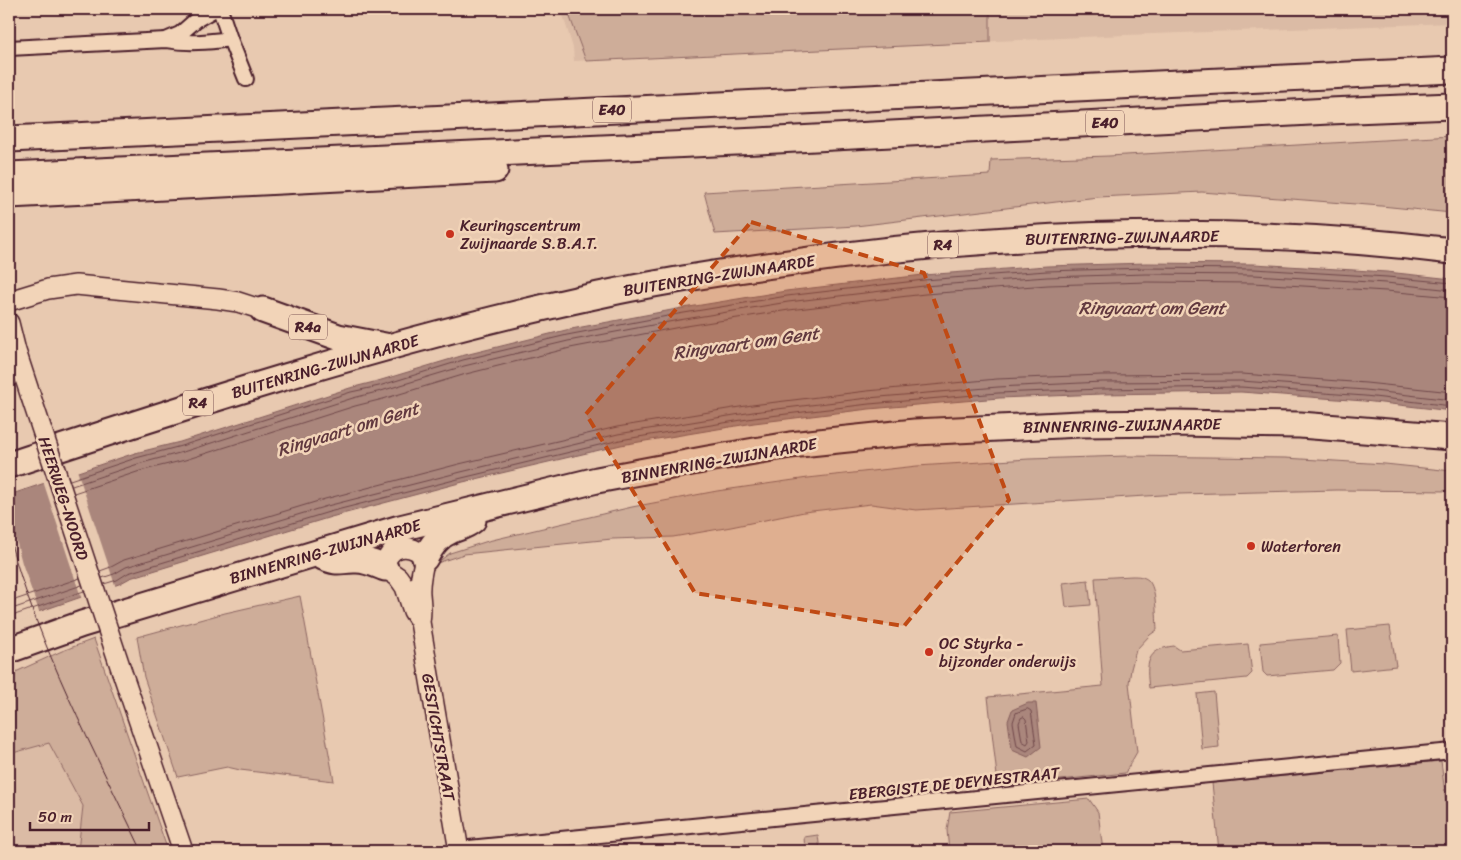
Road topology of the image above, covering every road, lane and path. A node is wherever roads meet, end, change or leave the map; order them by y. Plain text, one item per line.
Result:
1 (215, 9) edge
2 (220, 9) edge
3 (230, 39) junction
4 (166, 40) junction
5 (9, 48) edge
6 (1452, 70) edge
7 (246, 79) dead end
8 (1452, 106) edge
9 (9, 139) edge
10 (11, 190) edge
11 (1182, 234) junction
12 (1452, 236) edge
13 (1452, 251) edge
14 (9, 301) edge
15 (263, 310) joint
16 (9, 323) edge
17 (388, 347) junction
18 (1452, 437) edge
19 (9, 465) edge
20 (488, 506) junction
21 (315, 553) junction
22 (425, 558) junction
23 (385, 568) junction
24 (420, 622) junction
25 (9, 650) edge
26 (1452, 751) edge
27 (459, 850) edge
28 (183, 851) edge

1 - 4 street
2 - 3 street
3 - 4 street
3 - 7 street
4 - 5 street
6 - 9 highway, E40
8 - 10 highway, E40
11 - 12 highway
11 - 13 highway, BUITENRING-ZWIJNAARDE / R4
11 - 17 highway, BUITENRING-ZWIJNAARDE / R4
14 - 15 main road, R4a
15 - 17 highway, R4a
16 - 28 main road, HEERWEG-NOORD, bridge
17 - 19 highway, BUITENRING-ZWIJNAARDE / R4
18 - 20 highway, BINNENRING-ZWIJNAARDE
20 - 21 highway, BINNENRING-ZWIJNAARDE
20 - 22 highway
21 - 23 highway
21 - 25 highway, BINNENRING-ZWIJNAARDE
22 - 23 main road
22 - 24 main road, GESTICHTSTRAAT
23 - 24 main road, GESTICHTSTRAAT
24 - 27 main road, GESTICHTSTRAAT
26 - 27 street, EBERGISTE DE DEYNESTRAAT

